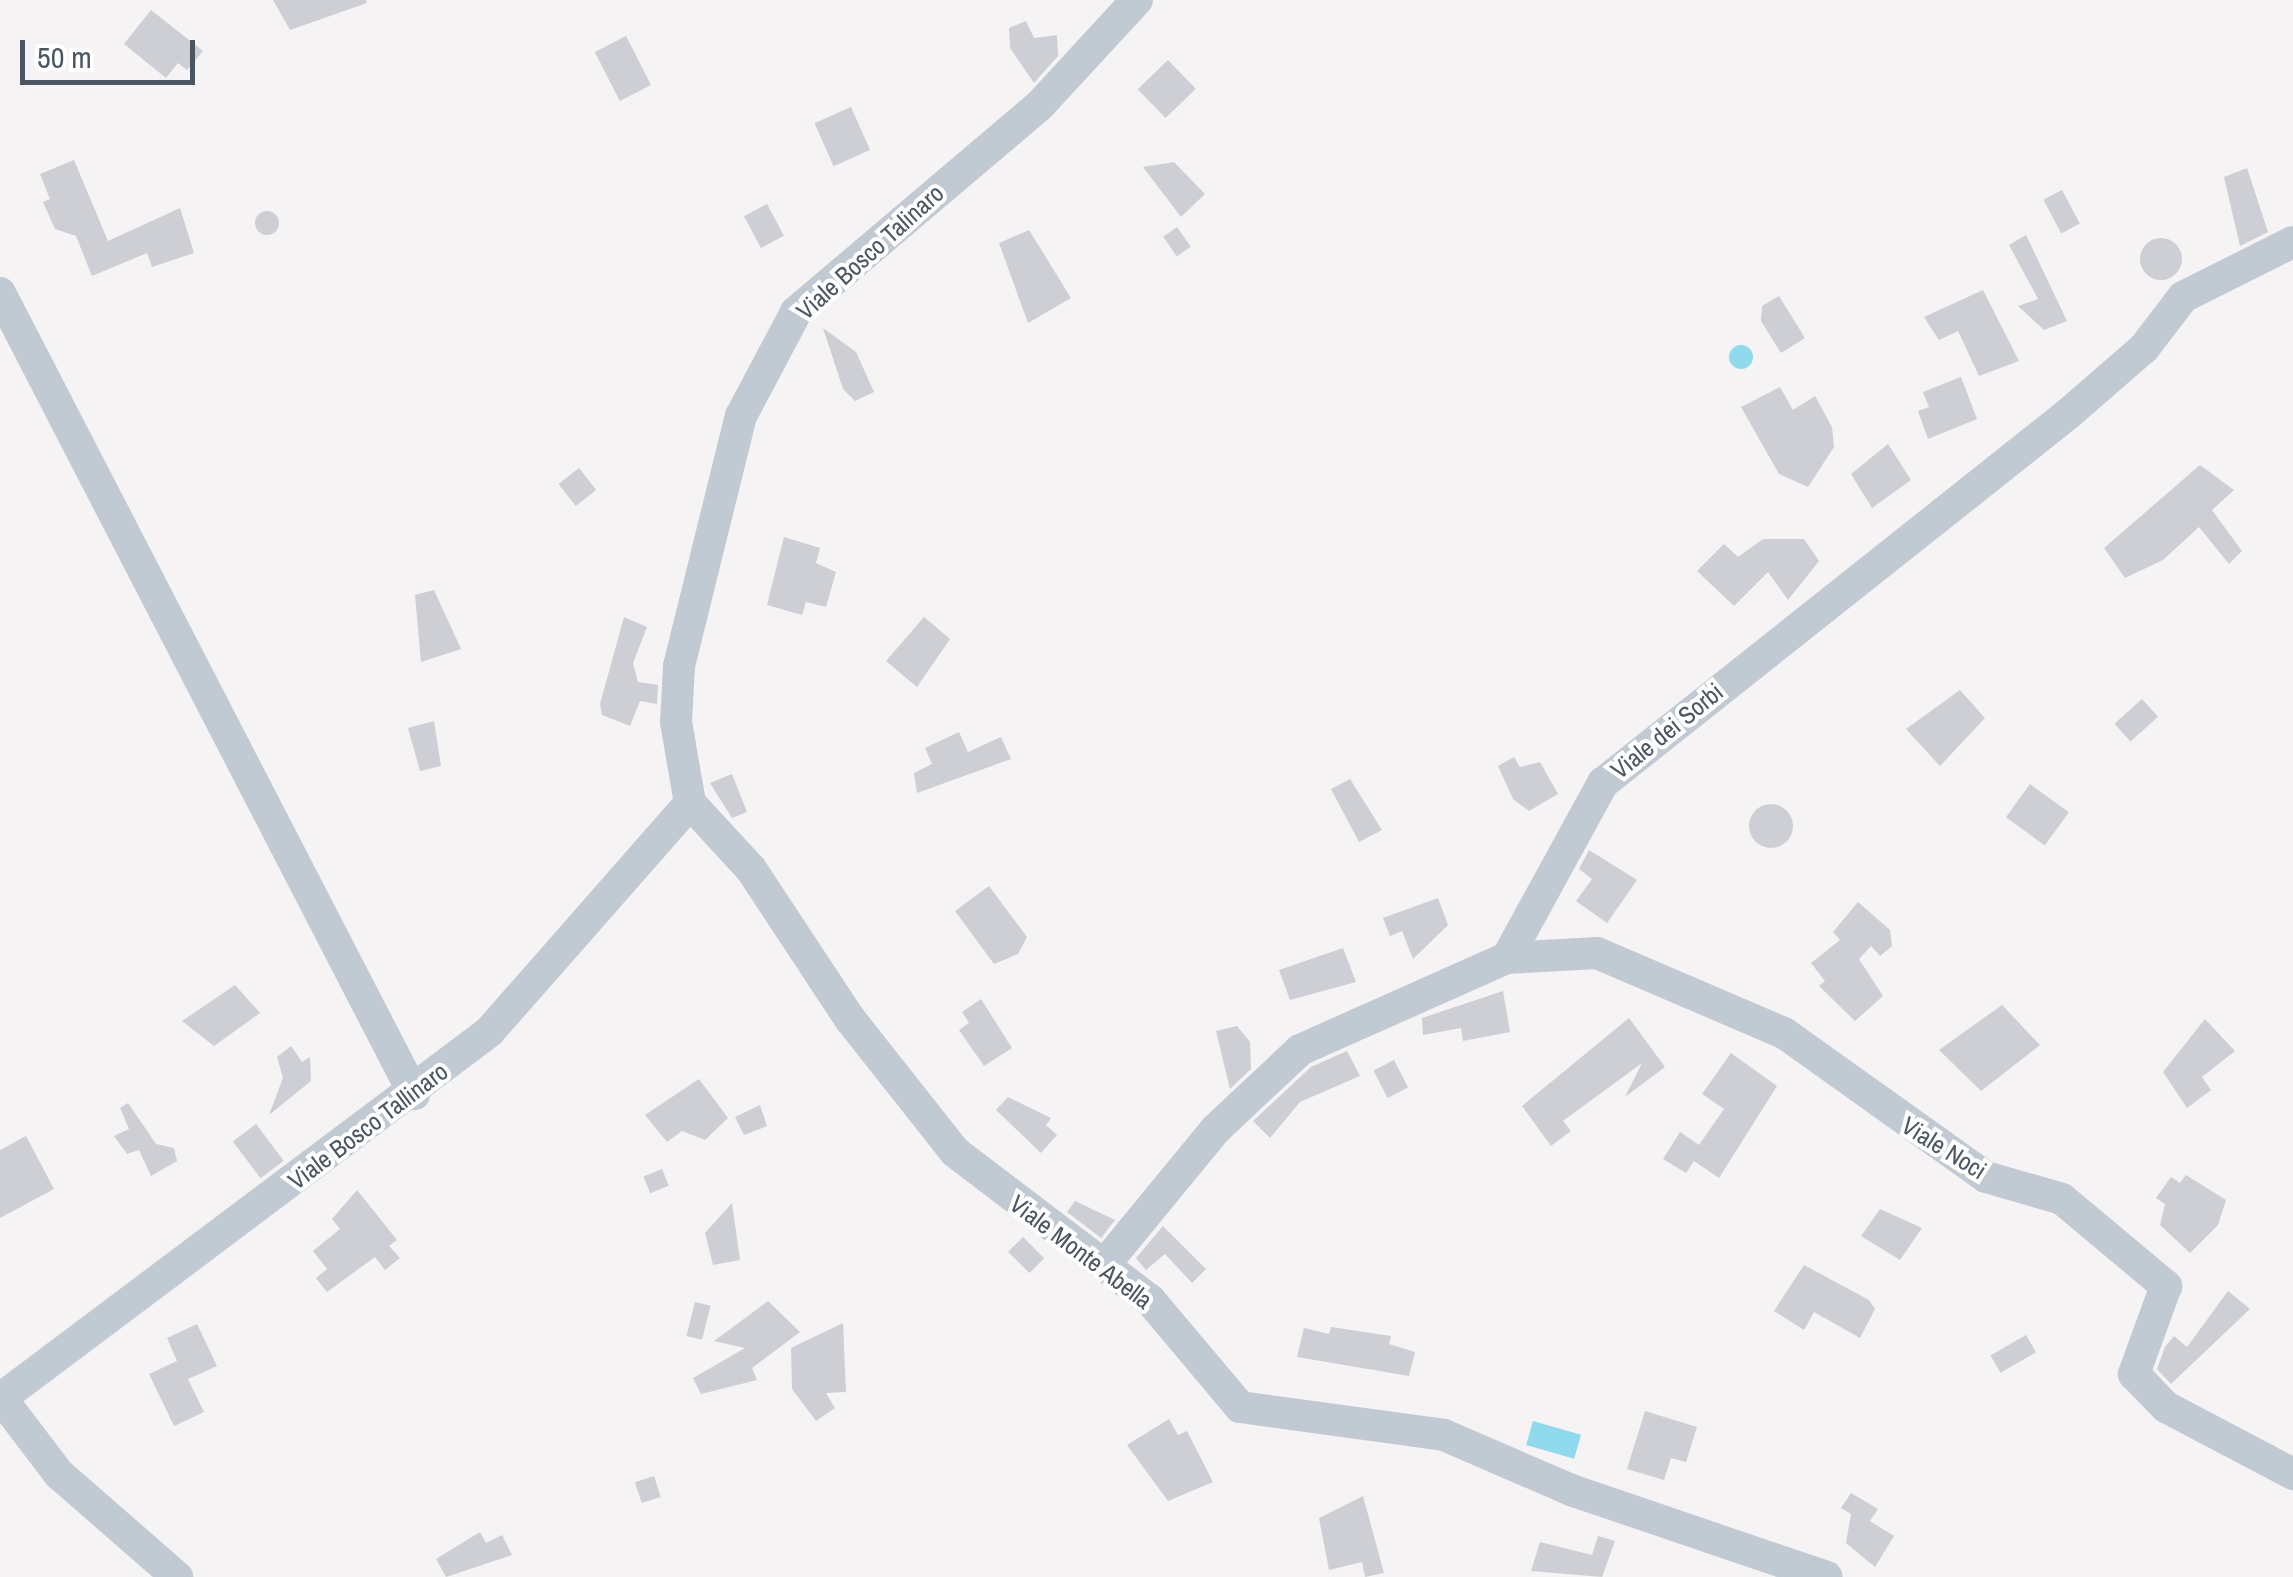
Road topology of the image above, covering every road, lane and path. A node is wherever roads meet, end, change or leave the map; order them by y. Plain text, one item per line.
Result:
1 (1138, 0) edge
2 (2293, 242) edge
3 (0, 294) edge
4 (690, 802) junction
5 (1507, 958) junction
6 (414, 1094) junction
7 (1105, 1264) junction
8 (0, 1399) edge
9 (2293, 1474) edge
10 (176, 1577) edge
11 (1827, 1577) edge

1 - 4 street, Viale Bosco Talinaro
2 - 5 street, Viale dei Sorbi
3 - 6 street
4 - 6 street, Viale Bosco Tallinaro
4 - 7 street, Viale Monte Abella
5 - 7 street
5 - 9 street, Viale Noci
6 - 8 street, Viale Bosco Tallinaro
7 - 11 street, Viale Monte Abella
8 - 10 street

